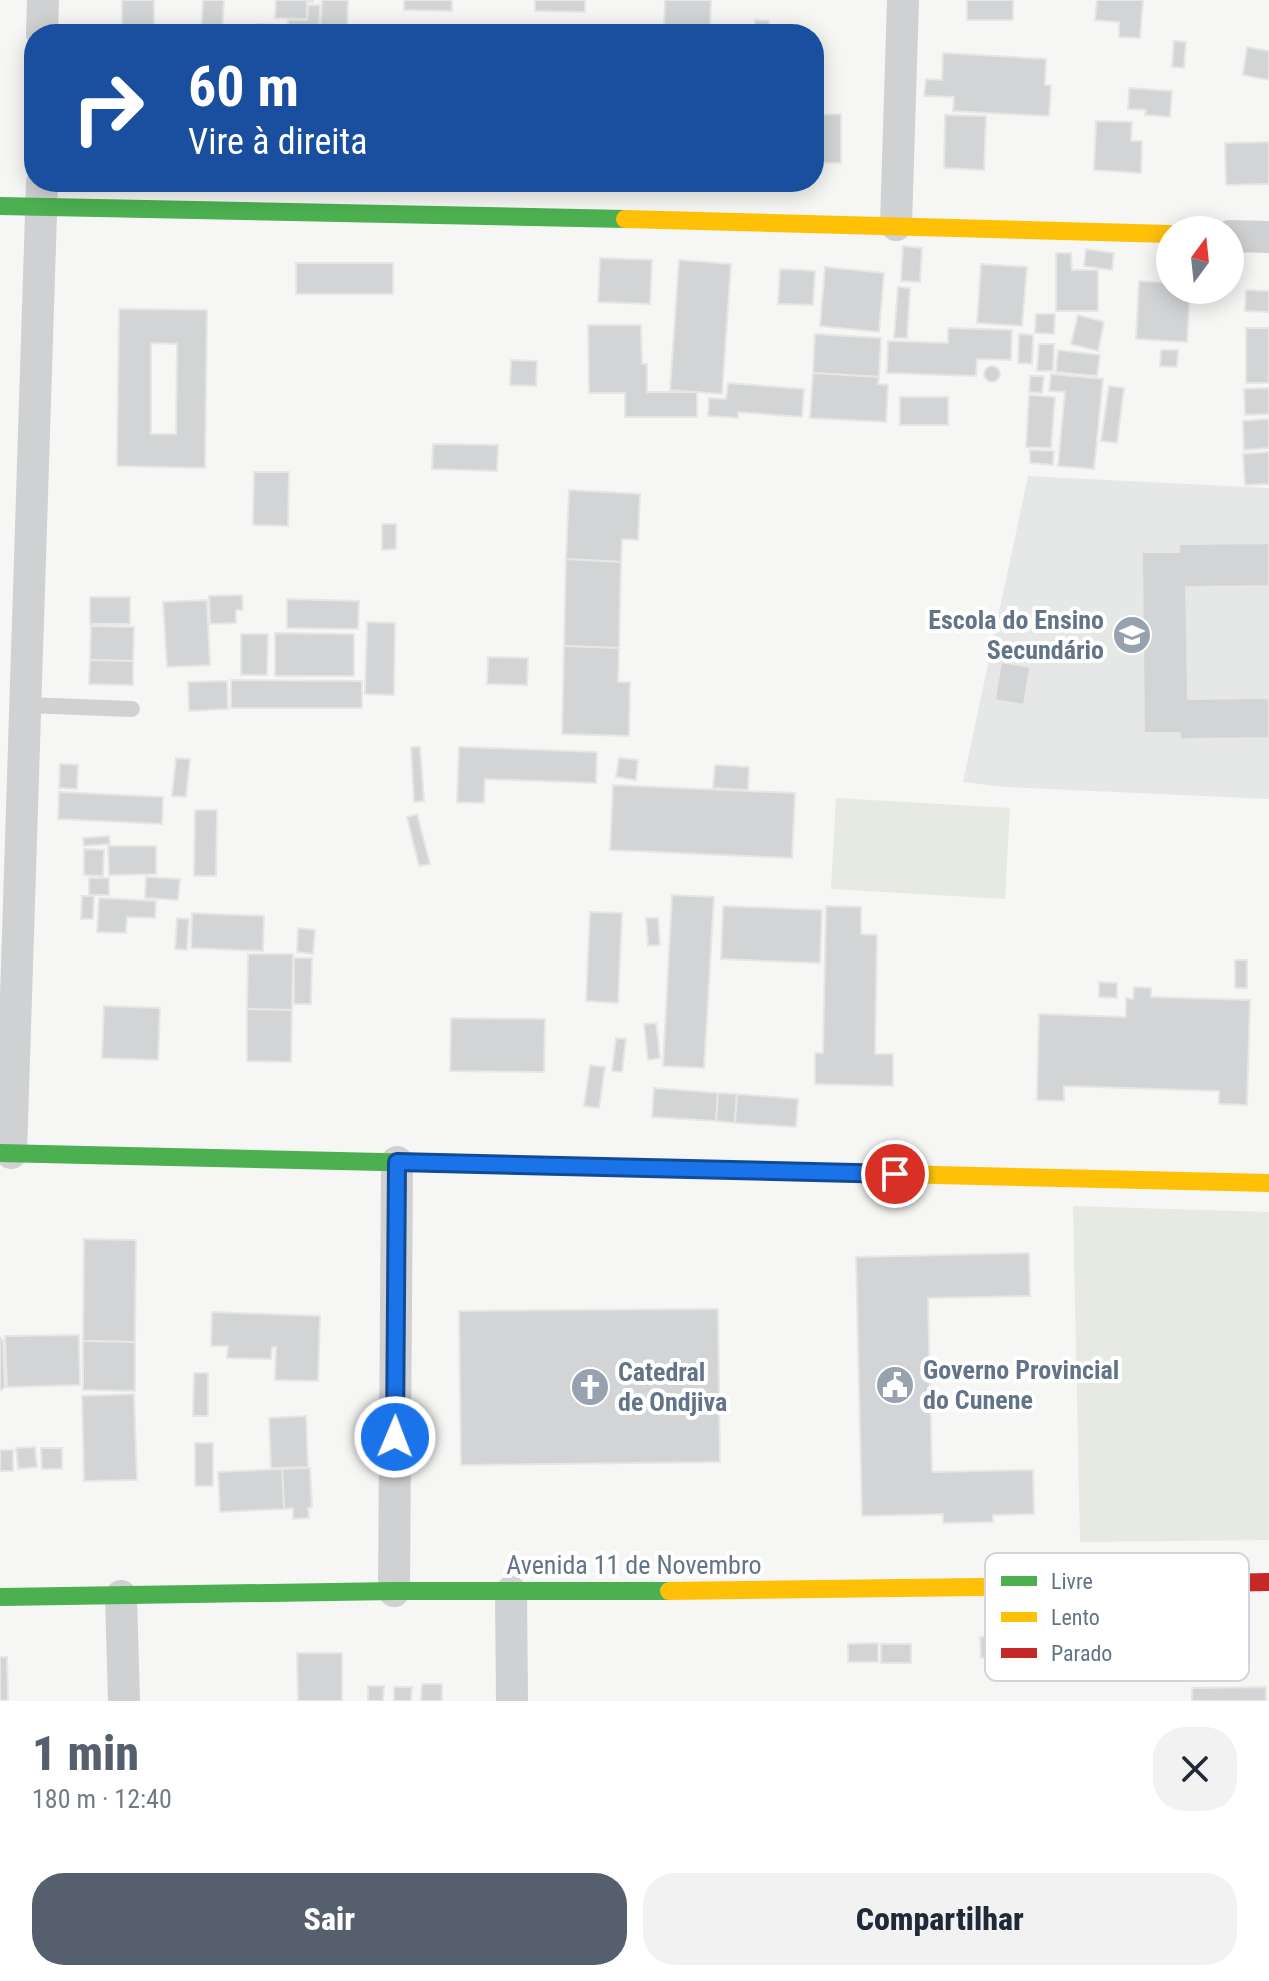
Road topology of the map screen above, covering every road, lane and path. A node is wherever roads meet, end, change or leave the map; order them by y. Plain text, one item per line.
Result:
1 (43, 0) edge
2 (903, 0) edge
3 (42, 24) edge
4 (42, 194) edge
5 (0, 206) edge
6 (896, 225) junction
7 (1156, 234) edge
8 (1244, 236) edge
9 (1269, 237) edge
10 (25, 705) junction
11 (132, 709) dead end
12 (5, 1153) edge
13 (397, 1162) junction
14 (1269, 1183) edge
15 (1249, 1582) edge
16 (1269, 1582) edge
17 (985, 1587) edge
18 (394, 1591) junction
19 (511, 1592) junction
20 (121, 1596) junction
21 (0, 1597) edge
22 (124, 1701) edge
23 (512, 1701) edge

1 - 3 street
2 - 6 street
4 - 5 street
4 - 6 street
4 - 10 street
6 - 7 street
8 - 9 street
10 - 11 lane
10 - 12 street
12 - 13 street
13 - 14 street
13 - 18 street
15 - 16 street, Avenida 11 de Novembro
17 - 19 street, Avenida 11 de Novembro
18 - 19 street, Avenida 11 de Novembro
18 - 20 street, Avenida 11 de Novembro
19 - 23 street
20 - 21 street, Avenida 11 de Novembro
20 - 22 street

